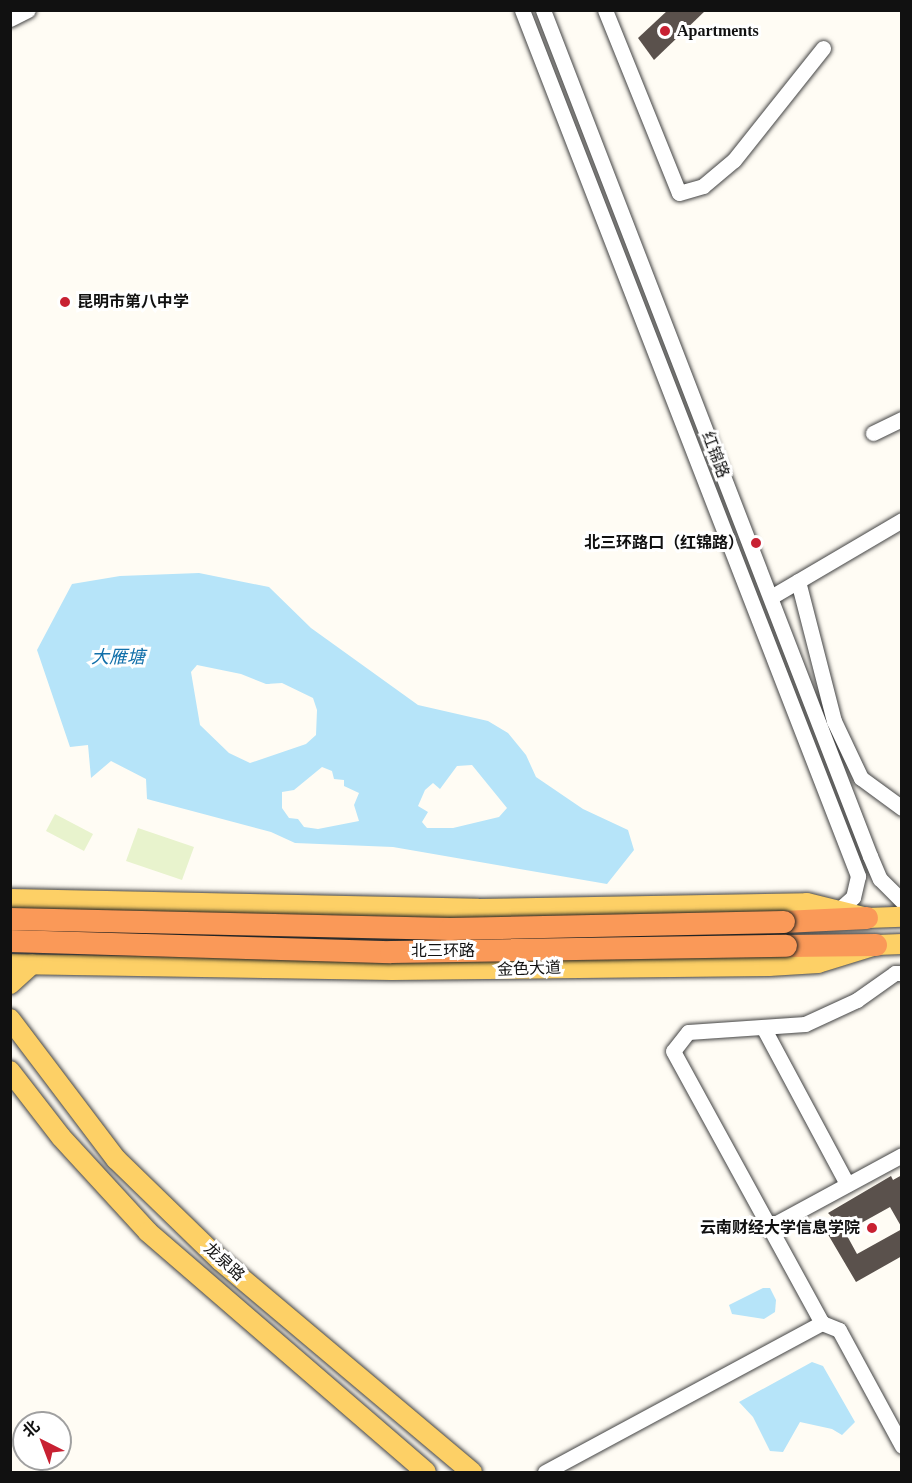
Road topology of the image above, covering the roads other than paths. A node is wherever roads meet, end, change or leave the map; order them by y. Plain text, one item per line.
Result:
1 (28, 10) edge
2 (522, 10) edge
3 (543, 10) edge
4 (605, 10) edge
5 (10, 18) edge
6 (823, 48) dead end
7 (902, 419) edge
8 (873, 433) dead end
9 (902, 520) edge
10 (798, 580) junction
11 (771, 597) junction
12 (902, 808) edge
13 (10, 899) edge
14 (98, 901) junction
15 (902, 901) edge
16 (841, 910) junction
17 (902, 917) edge
18 (867, 918) junction
19 (10, 919) edge
20 (817, 921) junction
21 (10, 941) edge
22 (876, 945) junction
23 (902, 945) edge
24 (97, 963) junction
25 (10, 964) edge
26 (32, 964) junction
27 (902, 973) edge
28 (10, 984) edge
29 (10, 1019) edge
30 (764, 1029) junction
31 (10, 1071) edge
32 (902, 1155) edge
33 (847, 1184) junction
34 (769, 1227) junction
35 (822, 1323) junction
36 (901, 1443) edge
37 (426, 1473) edge
38 (472, 1473) edge
39 (545, 1473) edge

1 - 5 street
2 - 16 street, 红锦路
3 - 11 street, 红锦路
4 - 6 street
7 - 8 street
9 - 10 street
10 - 11 street
10 - 12 street
11 - 15 street, 红锦路
13 - 14 main road
14 - 16 main road
14 - 24 main road
16 - 18 main road
16 - 20 street
17 - 18 main road
18 - 20 highway, 北三环路
19 - 20 highway, 北三环路, bridge
21 - 22 highway, 北三环路, bridge
22 - 23 main road, 金色大道
22 - 24 main road, 金色大道
24 - 26 main road, 金色大道
25 - 26 main road, 金色大道
26 - 28 main road
27 - 30 street
29 - 38 main road, 龙泉路
30 - 33 street
30 - 34 street
31 - 37 main road, 龙泉路
32 - 33 street
33 - 34 street
34 - 35 street
35 - 36 street
35 - 39 street

